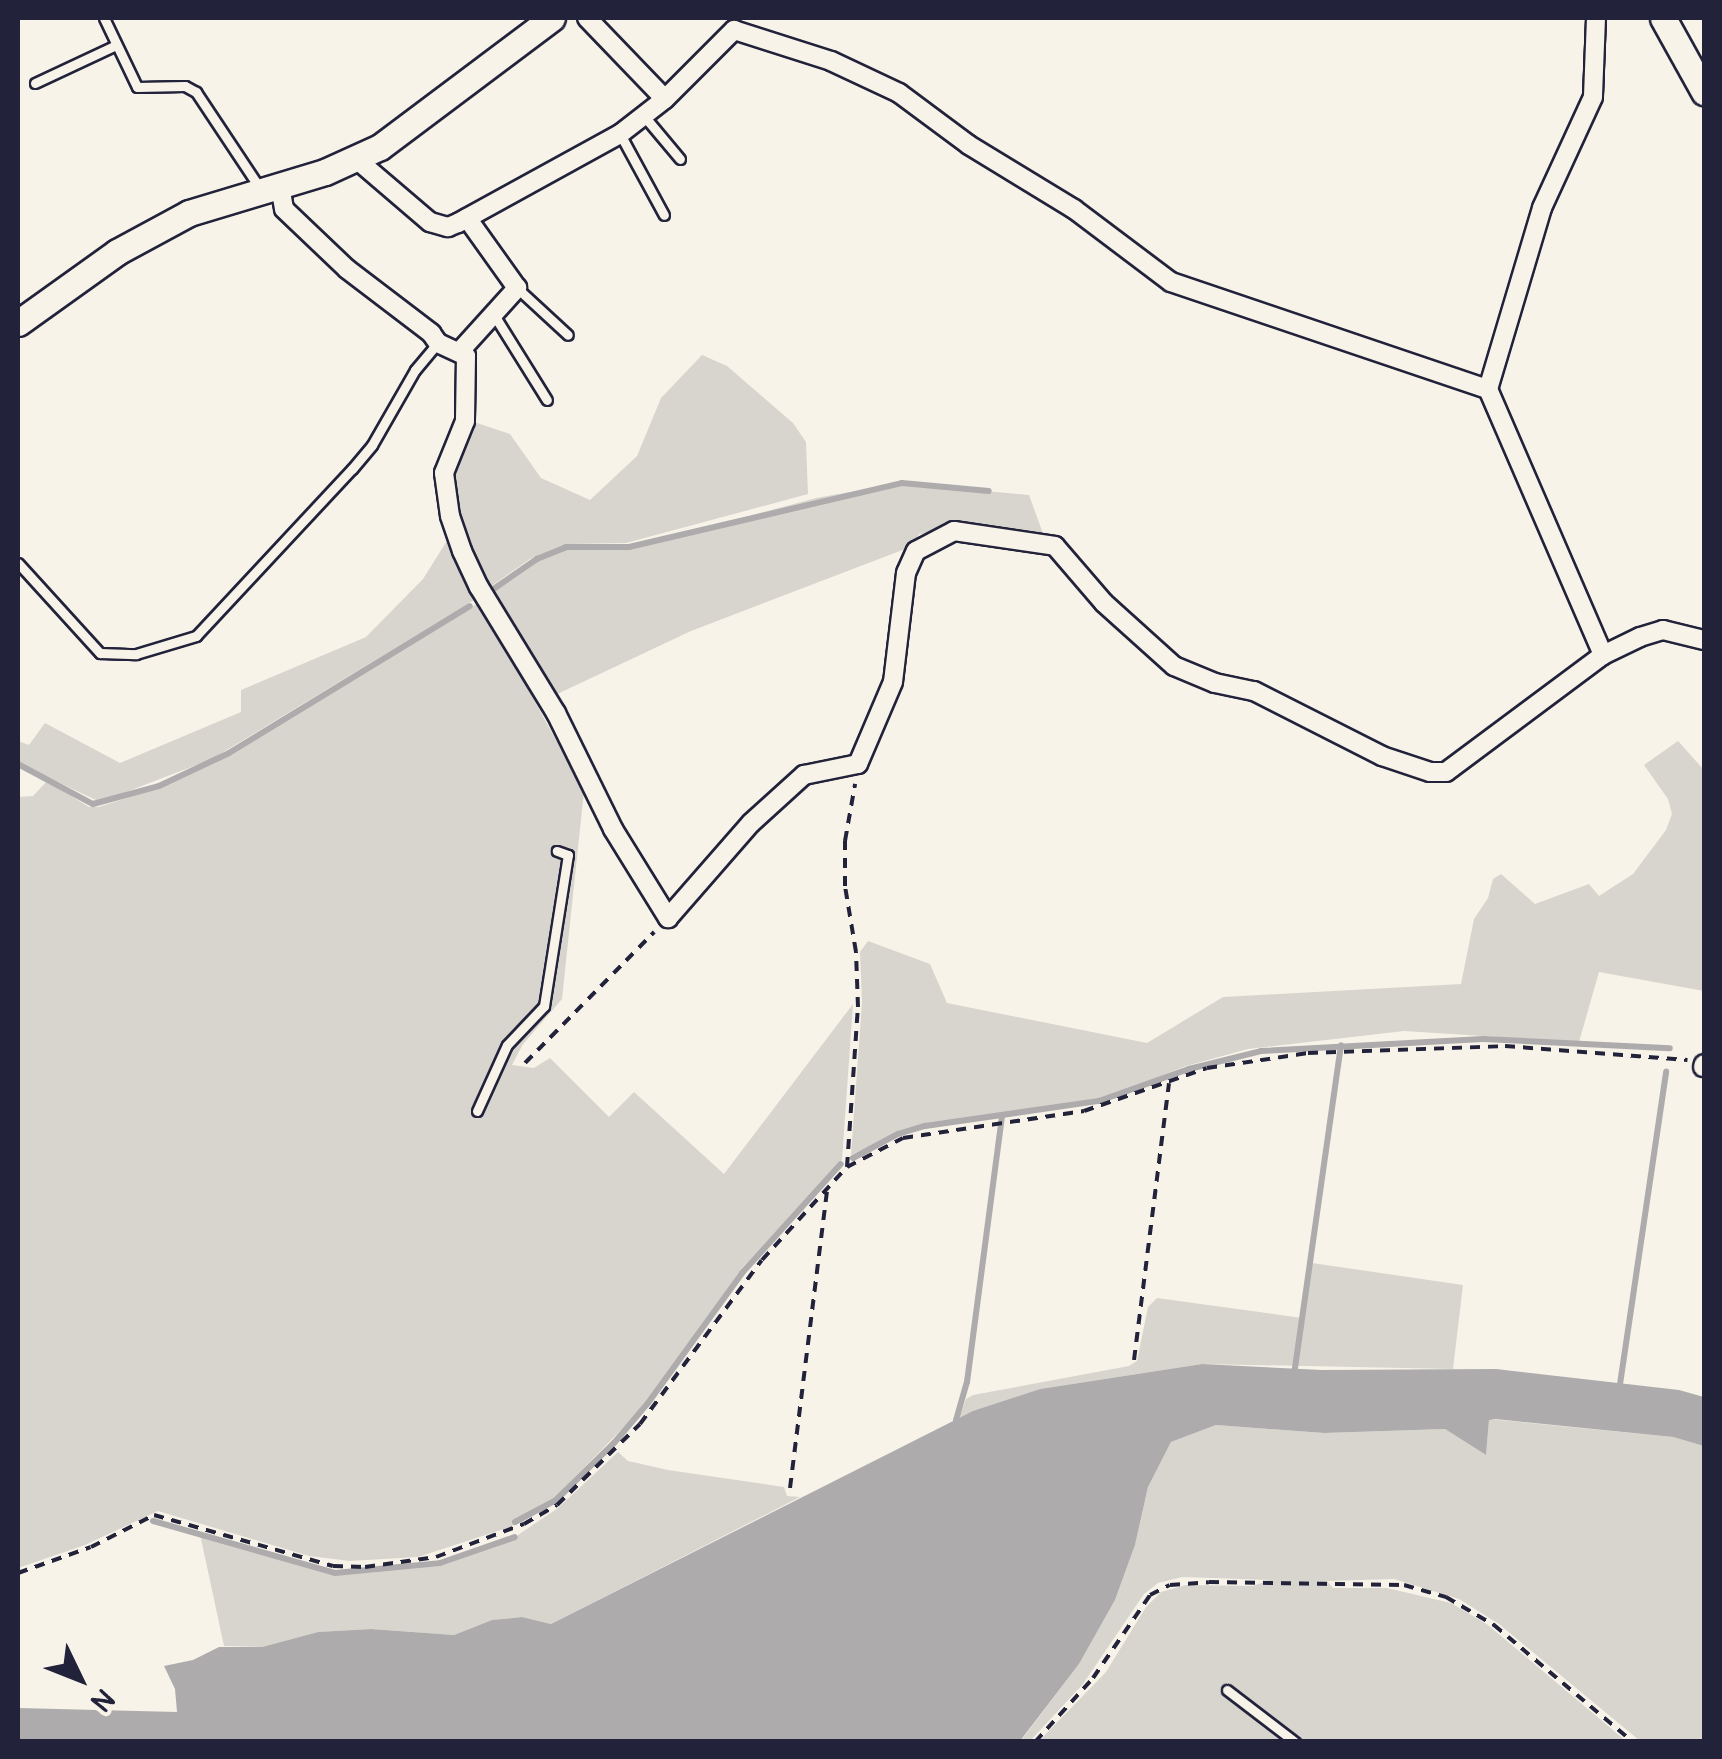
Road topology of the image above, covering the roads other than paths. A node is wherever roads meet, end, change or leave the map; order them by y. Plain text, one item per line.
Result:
1 (104, 18) edge
2 (552, 18) edge
3 (588, 18) edge
4 (1596, 18) edge
5 (1664, 18) edge
6 (116, 44) junction
7 (35, 82) dead end
8 (1704, 92) edge
9 (665, 99) junction
10 (644, 116) junction
11 (620, 134) junction
12 (355, 158) junction
13 (680, 159) dead end
14 (270, 188) junction
15 (664, 215) dead end
16 (467, 218) junction
17 (518, 288) junction
18 (494, 314) junction
19 (18, 323) edge
20 (568, 335) dead end
21 (438, 343) junction
22 (461, 350) junction
23 (1488, 389) junction
24 (547, 400) dead end
25 (18, 563) edge
26 (1704, 640) edge
27 (1603, 656) junction
28 (557, 851) dead end
29 (477, 1111) dead end
30 (1226, 1690) dead end
31 (1295, 1742) edge

1 - 6 lane
2 - 12 street
3 - 9 street
4 - 23 street
5 - 8 street
6 - 7 lane
6 - 14 lane
9 - 10 street
9 - 23 street
10 - 11 street
10 - 13 lane
11 - 15 lane
11 - 16 street
12 - 14 street
12 - 16 street
14 - 19 street
14 - 21 street
16 - 17 street
17 - 18 street
17 - 20 lane
18 - 22 street
18 - 24 lane
21 - 22 street
21 - 25 lane
22 - 27 street
23 - 27 street
26 - 27 street
28 - 29 lane
30 - 31 lane

